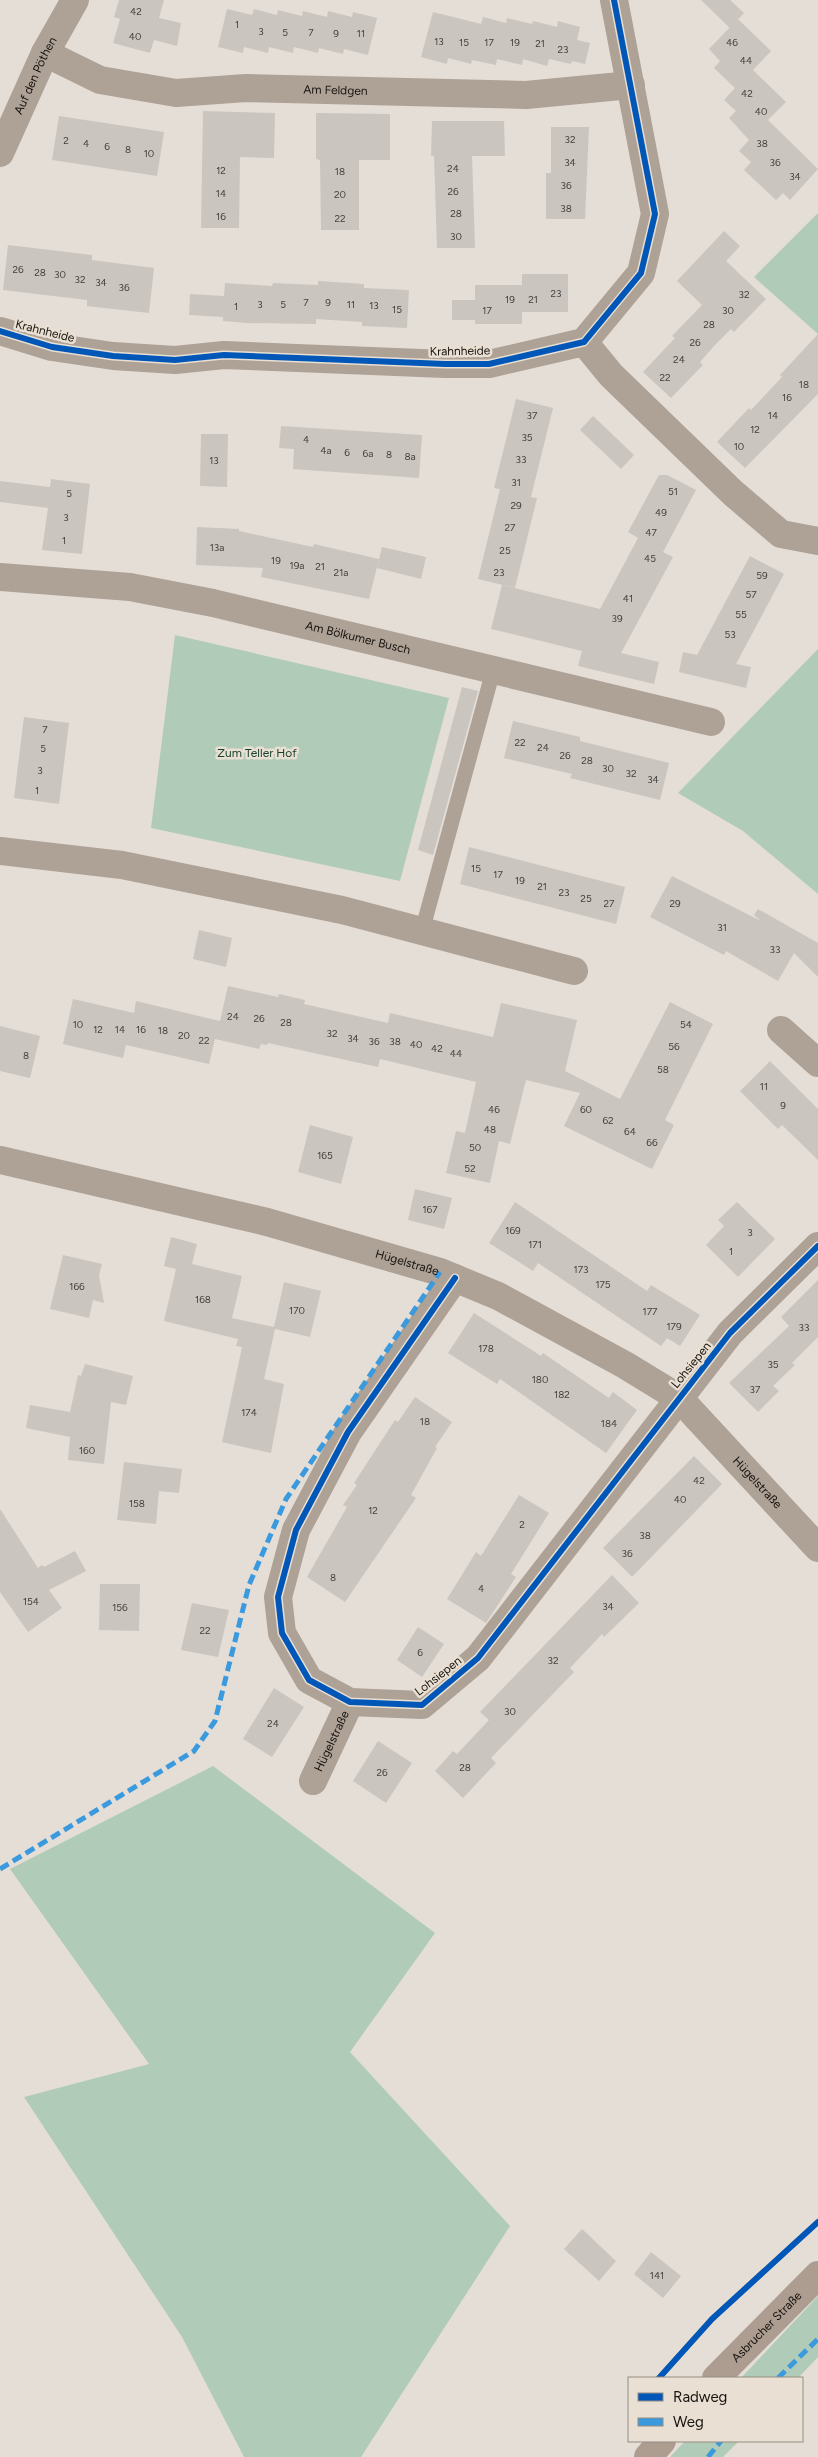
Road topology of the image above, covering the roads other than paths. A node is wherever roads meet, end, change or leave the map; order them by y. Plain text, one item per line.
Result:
1 (75, 0) edge
2 (614, 0) edge
3 (45, 54) junction
4 (631, 85) junction
5 (0, 153) edge
6 (0, 331) edge
7 (584, 342) junction
8 (818, 541) edge
9 (0, 577) edge
10 (493, 670) junction
11 (711, 722) dead end
12 (0, 851) edge
13 (422, 931) junction
14 (574, 971) dead end
15 (780, 1030) dead end
16 (818, 1063) edge
17 (0, 1160) edge
18 (818, 1246) edge
19 (455, 1278) junction
20 (679, 1398) junction
21 (818, 1548) edge
22 (350, 1702) junction
23 (314, 1781) dead end
24 (818, 2275) edge
25 (717, 2377) edge
26 (661, 2442) edge
27 (648, 2457) edge

1 - 3 street, Auf den Pöthen
2 - 4 street
3 - 4 street, Am Feldgen
3 - 5 street, Auf den Pöthen
4 - 7 street
6 - 7 street, Krahnheide
7 - 8 street
9 - 10 street, Am Bölkumer Busch
10 - 11 street, Am Bölkumer Busch
10 - 13 lane
12 - 13 street
13 - 14 street
15 - 16 street
17 - 19 street, Hügelstraße
18 - 20 street, Lohsiepen
19 - 20 street, Hügelstraße
19 - 22 street, Lohsiepen
20 - 21 street, Hügelstraße
20 - 22 street, Lohsiepen
22 - 23 street, Hügelstraße
24 - 25 main road, Asbrucher Straße
26 - 27 main road

